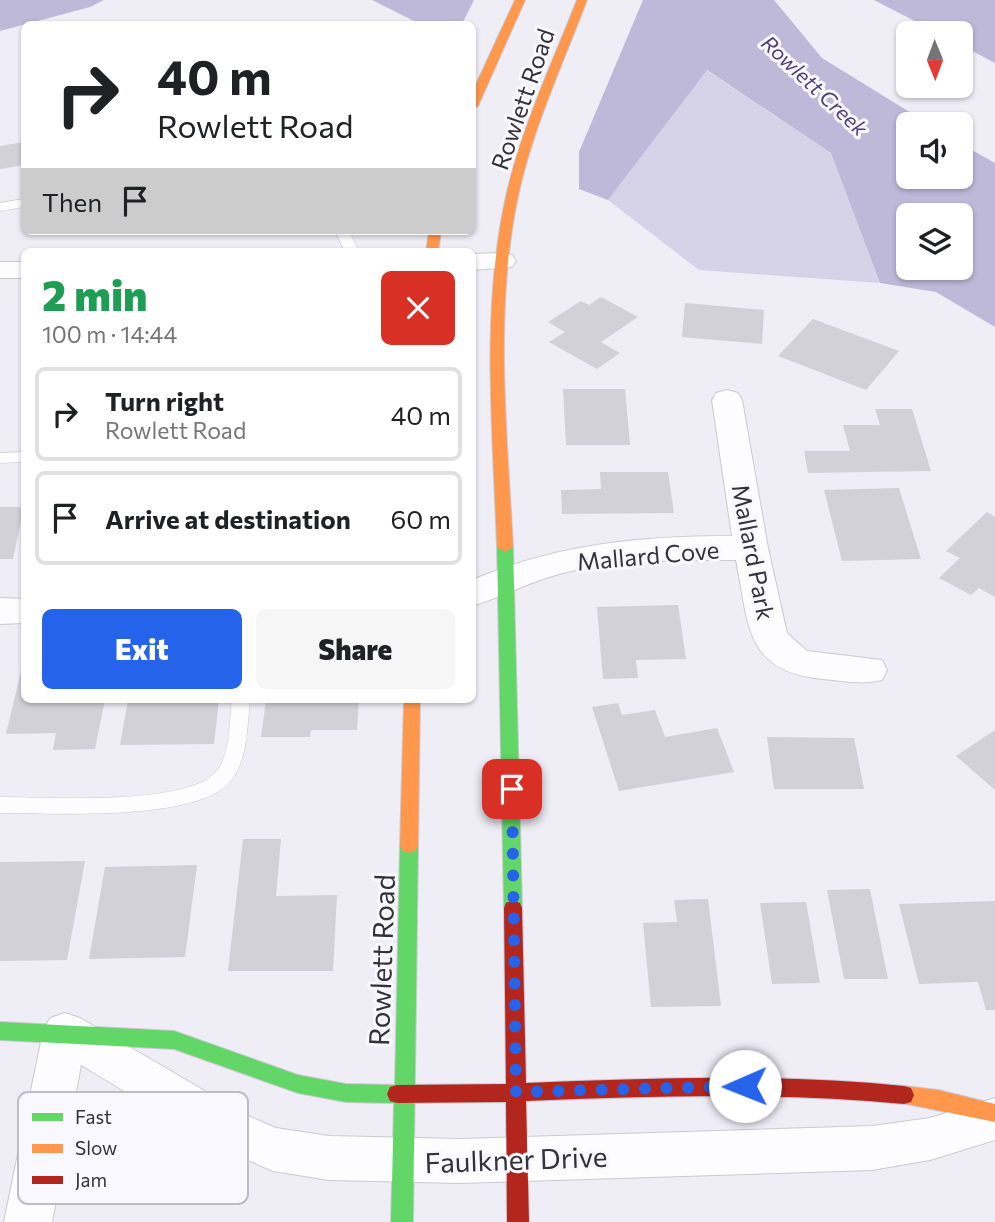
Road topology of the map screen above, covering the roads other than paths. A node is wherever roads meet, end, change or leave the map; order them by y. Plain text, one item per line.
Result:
1 (520, 0) edge
2 (582, 0) edge
3 (476, 97) edge
4 (21, 204) edge
5 (0, 208) edge
6 (502, 261) junction
7 (476, 262) edge
8 (0, 270) edge
9 (21, 270) edge
10 (727, 400) dead end
11 (21, 457) edge
12 (0, 458) edge
13 (751, 548) junction
14 (489, 579) edge
15 (0, 611) edge
16 (21, 611) edge
17 (869, 670) dead end
18 (241, 703) edge
19 (412, 703) edge
20 (0, 805) edge
21 (0, 1031) edge
22 (65, 1032) junction
23 (53, 1092) edge
24 (166, 1092) edge
25 (516, 1092) junction
26 (403, 1096) junction
27 (995, 1113) edge
28 (995, 1119) edge
29 (248, 1138) edge
30 (515, 1158) junction
31 (403, 1162) junction
32 (32, 1204) edge
33 (28, 1222) edge
34 (402, 1222) edge
35 (518, 1222) edge

1 - 3 main road, Rowlett Road
2 - 6 main road, Rowlett Road
4 - 5 lane
6 - 7 street
6 - 14 main road, Rowlett Road
8 - 9 street
10 - 13 street, Mallard Park
11 - 12 lane
13 - 14 street, Mallard Cove
13 - 17 street, Mallard Park
14 - 25 main road, Rowlett Road
15 - 16 street
18 - 20 lane
19 - 26 main road, Rowlett Road
21 - 22 main road, Faulkner Drive
22 - 23 street
22 - 24 street, Faulkner Drive
22 - 26 main road, Faulkner Drive
25 - 26 main road, Faulkner Drive
25 - 27 main road, Faulkner Drive
25 - 30 main road, Rowlett Road
26 - 31 main road, Rowlett Road
28 - 30 street, Faulkner Drive
29 - 31 street, Faulkner Drive
30 - 31 street, Faulkner Drive
30 - 35 main road, Rowlett Road
31 - 34 main road, Rowlett Road
32 - 33 street

